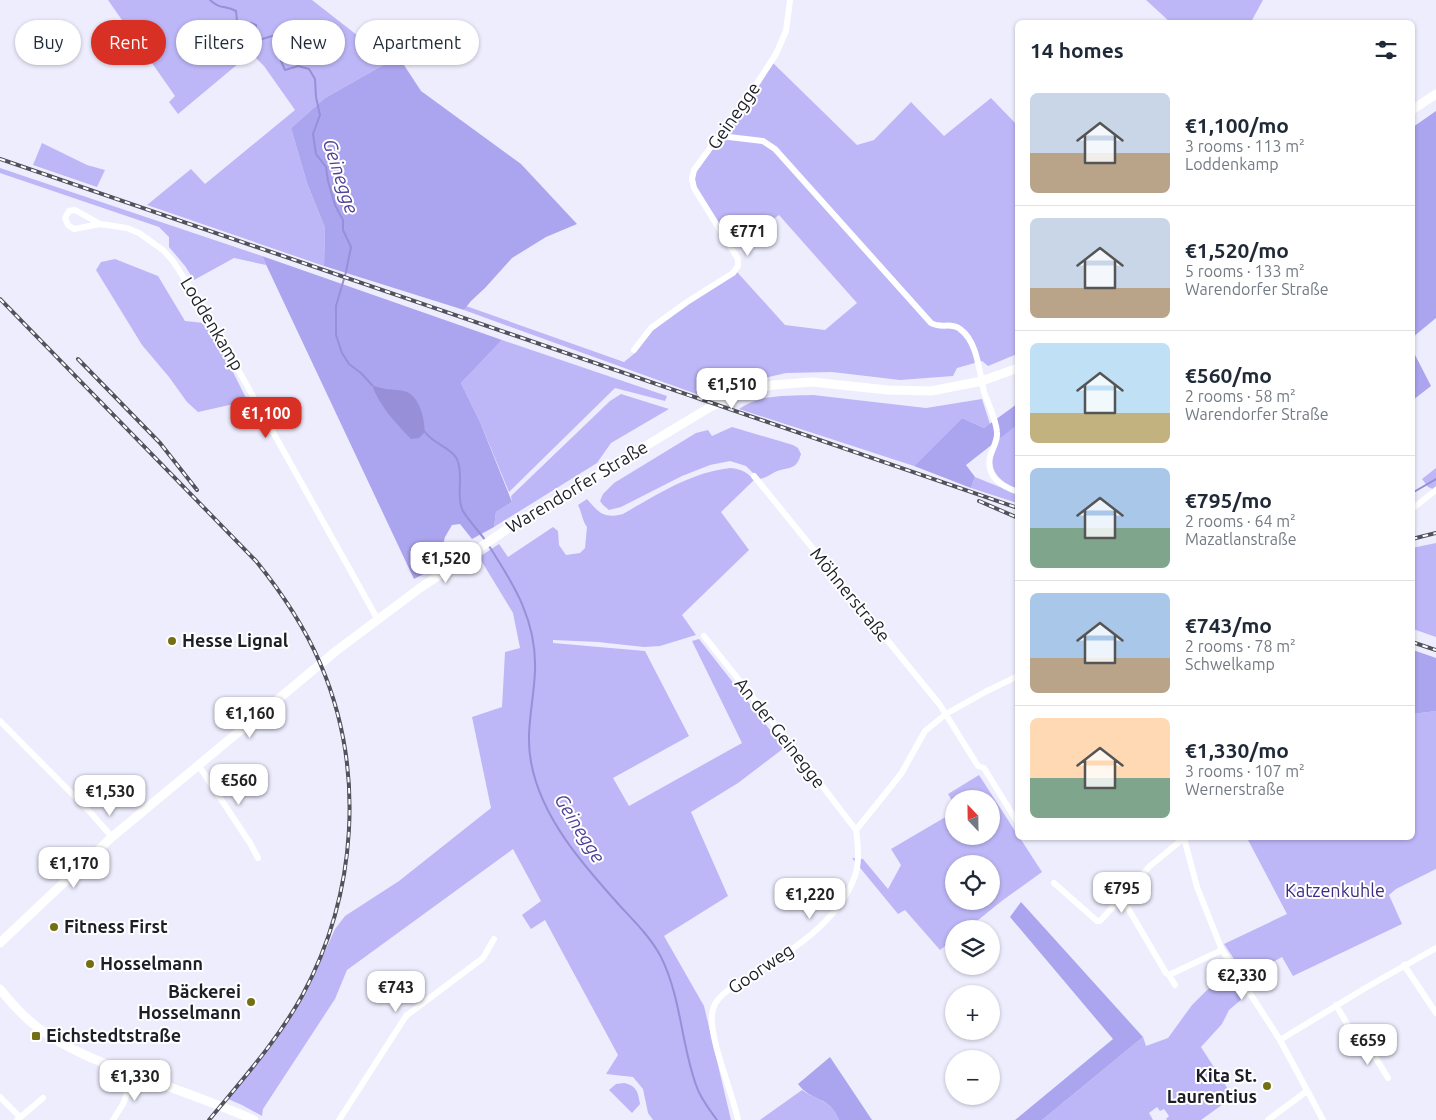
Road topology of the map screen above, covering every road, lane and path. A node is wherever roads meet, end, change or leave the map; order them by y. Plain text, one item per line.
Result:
1 (790, 0) edge
2 (1436, 94) edge
3 (1415, 108) edge
4 (726, 125) junction
5 (720, 136) junction
6 (734, 137) junction
7 (100, 224) junction
8 (634, 350) dead end
9 (1015, 369) edge
10 (982, 381) junction
11 (754, 476) dead end
12 (1436, 490) edge
13 (1015, 491) edge
14 (1415, 507) edge
15 (378, 620) junction
16 (704, 636) dead end
17 (1015, 677) edge
18 (1015, 682) edge
19 (1001, 684) junction
20 (946, 714) junction
21 (0, 721) edge
22 (199, 766) junction
23 (1015, 818) edge
24 (856, 830) junction
25 (112, 837) junction
26 (1182, 840) edge
27 (1185, 840) edge
28 (258, 858) dead end
29 (1054, 883) dead end
30 (1122, 898) junction
31 (494, 939) dead end
32 (0, 943) edge
33 (1436, 948) edge
34 (1222, 950) junction
35 (1404, 965) junction
36 (1169, 975) junction
37 (1175, 985) dead end
38 (0, 989) edge
39 (1336, 1005) junction
40 (1436, 1013) edge
41 (1280, 1040) junction
42 (134, 1074) junction
43 (1388, 1078) dead end
44 (1308, 1091) junction
45 (0, 1098) edge
46 (43, 1098) dead end
47 (18, 1119) edge
48 (114, 1120) edge
49 (254, 1120) edge
50 (339, 1120) edge
51 (738, 1120) edge
52 (1268, 1120) edge
53 (1323, 1120) edge

1 - 4 street, Geinegge
2 - 3 street
4 - 5 street, Geinegge
4 - 6 street
5 - 6 street
5 - 8 street, Geinegge
6 - 10 street
7 - 7 street, Loddenkamp
7 - 15 street, Loddenkamp
9 - 10 street, Warendorfer Straße
10 - 13 street
10 - 15 street, Warendorfer Straße
11 - 20 street, Möhnerstraße
12 - 14 street
15 - 22 street, Warendorfer Straße
16 - 24 street, An der Geinegge
17 - 19 street
18 - 19 street
19 - 20 street
20 - 23 street, Möhnerstraße
20 - 24 street
21 - 25 street
22 - 25 street, Warendorfer Straße
22 - 28 street
24 - 51 street, Goorweg
25 - 32 street, Warendorfer Straße
26 - 30 street
27 - 34 street
29 - 30 street
30 - 36 street
31 - 50 street
33 - 35 street
34 - 36 street
34 - 41 street
35 - 39 street
35 - 40 street
36 - 37 street
38 - 42 street
39 - 41 street
39 - 43 street
41 - 44 street
42 - 48 street
42 - 49 street
44 - 52 street
44 - 53 street
45 - 47 street
46 - 47 street

